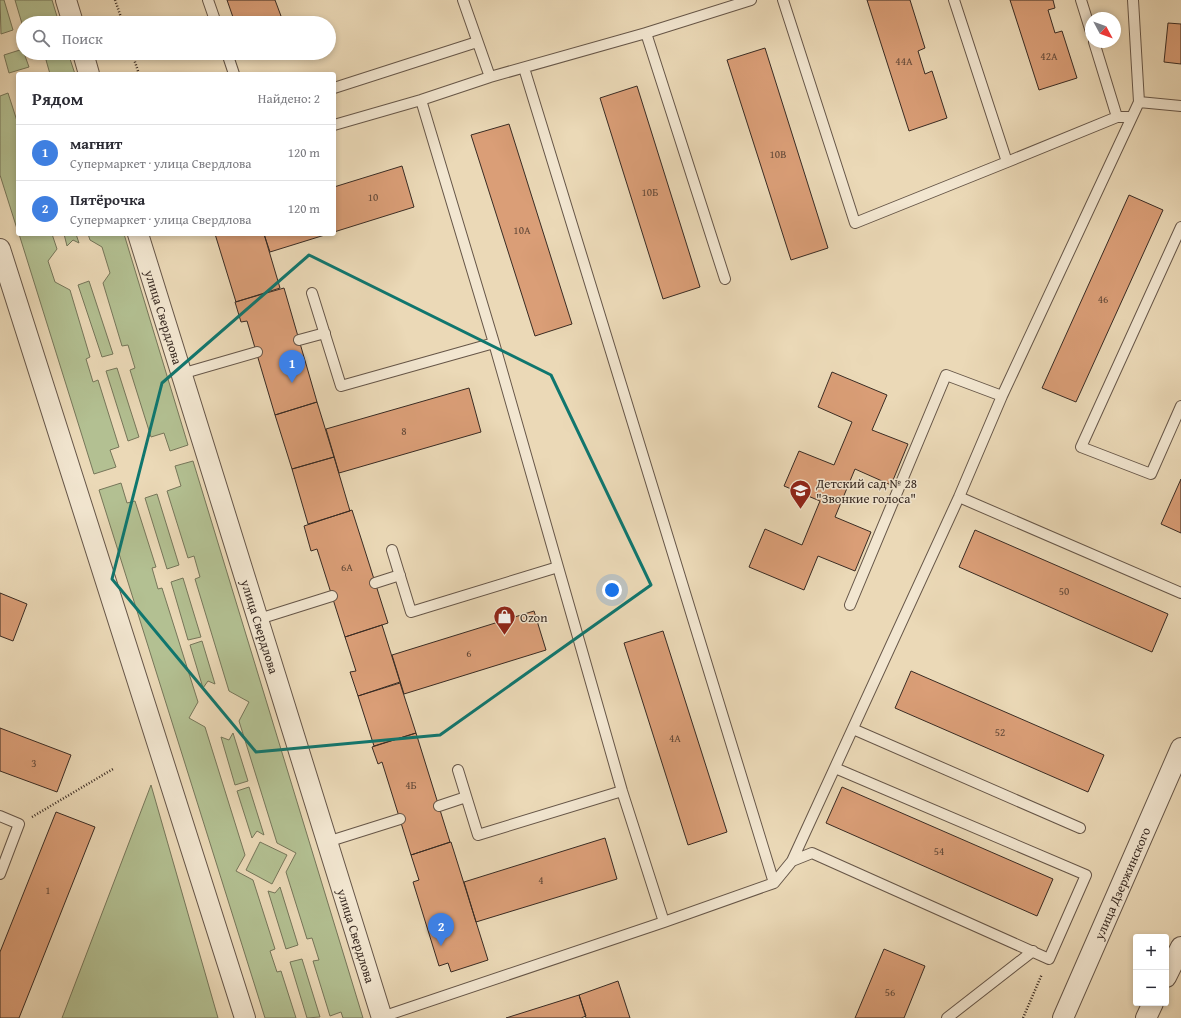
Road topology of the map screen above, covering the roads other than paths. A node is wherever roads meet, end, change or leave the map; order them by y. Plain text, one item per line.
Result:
1 (66, 0) edge
2 (208, 0) edge
3 (463, 0) edge
4 (751, 0) edge
5 (783, 0) edge
6 (954, 0) edge
7 (1081, 0) edge
8 (1133, 0) edge
9 (1085, 13) edge
10 (71, 16) edge
11 (214, 16) edge
12 (646, 33) junction
13 (477, 42) junction
14 (1096, 48) edge
15 (85, 60) edge
16 (229, 60) edge
17 (524, 68) junction
18 (88, 72) edge
19 (233, 72) edge
20 (490, 77) junction
21 (336, 87) edge
22 (421, 100) junction
23 (1139, 102) junction
24 (1181, 106) edge
25 (1118, 117) junction
26 (1132, 117) junction
27 (336, 124) edge
28 (1007, 162) junction
29 (1181, 227) edge
30 (139, 236) edge
31 (0, 249) edge
32 (726, 279) dead end
33 (312, 293) dead end
34 (325, 333) junction
35 (299, 340) dead end
36 (494, 343) junction
37 (257, 352) dead end
38 (181, 374) junction
39 (1002, 396) junction
40 (1181, 406) edge
41 (959, 497) junction
42 (392, 550) dead end
43 (558, 567) junction
44 (400, 575) junction
45 (375, 583) dead end
46 (1181, 593) edge
47 (332, 596) dead end
48 (850, 605) dead end
49 (259, 619) junction
50 (853, 729) junction
51 (1181, 748) edge
52 (835, 768) junction
53 (458, 770) dead end
54 (622, 791) junction
55 (466, 797) junction
56 (439, 806) dead end
57 (0, 816) edge
58 (400, 819) dead end
59 (1080, 828) dead end
60 (327, 842) junction
61 (792, 861) junction
62 (0, 874) edge
63 (774, 882) junction
64 (664, 922) junction
65 (1181, 947) edge
66 (1033, 951) junction
67 (1169, 971) edge
68 (1152, 1006) edge
69 (245, 1018) edge
70 (382, 1018) edge
71 (947, 1018) edge
72 (1063, 1018) edge
73 (1146, 1018) edge

1 - 10 street
2 - 11 lane
3 - 13 lane
4 - 12 lane
5 - 28 lane
6 - 28 lane
7 - 9 lane
8 - 23 lane
12 - 17 lane
12 - 32 lane
13 - 20 lane
13 - 21 lane
14 - 25 lane
15 - 18 street
16 - 19 lane
17 - 20 lane
17 - 63 lane
20 - 22 lane
22 - 27 lane
22 - 36 lane
23 - 24 lane
23 - 26 lane
25 - 26 lane
25 - 28 lane
26 - 39 lane
29 - 40 lane
30 - 38 street, улица Свердлова
31 - 69 street
33 - 34 lane
34 - 35 lane
34 - 36 lane
36 - 43 lane
37 - 38 lane
38 - 49 street, улица Свердлова
39 - 41 lane
39 - 48 lane
41 - 46 lane
41 - 50 lane
42 - 44 lane
43 - 44 lane
43 - 54 lane
44 - 45 lane
47 - 49 lane
49 - 60 street, улица Свердлова
50 - 52 lane
50 - 59 lane
51 - 72 street, улица Дзержинского
52 - 61 lane
52 - 66 lane
53 - 55 lane
54 - 55 lane
54 - 64 lane
55 - 56 lane
57 - 62 lane
58 - 60 lane
60 - 70 street, улица Свердлова
61 - 63 lane
61 - 66 lane
63 - 64 lane
64 - 70 lane
65 - 67 street
66 - 71 lane
68 - 73 street

